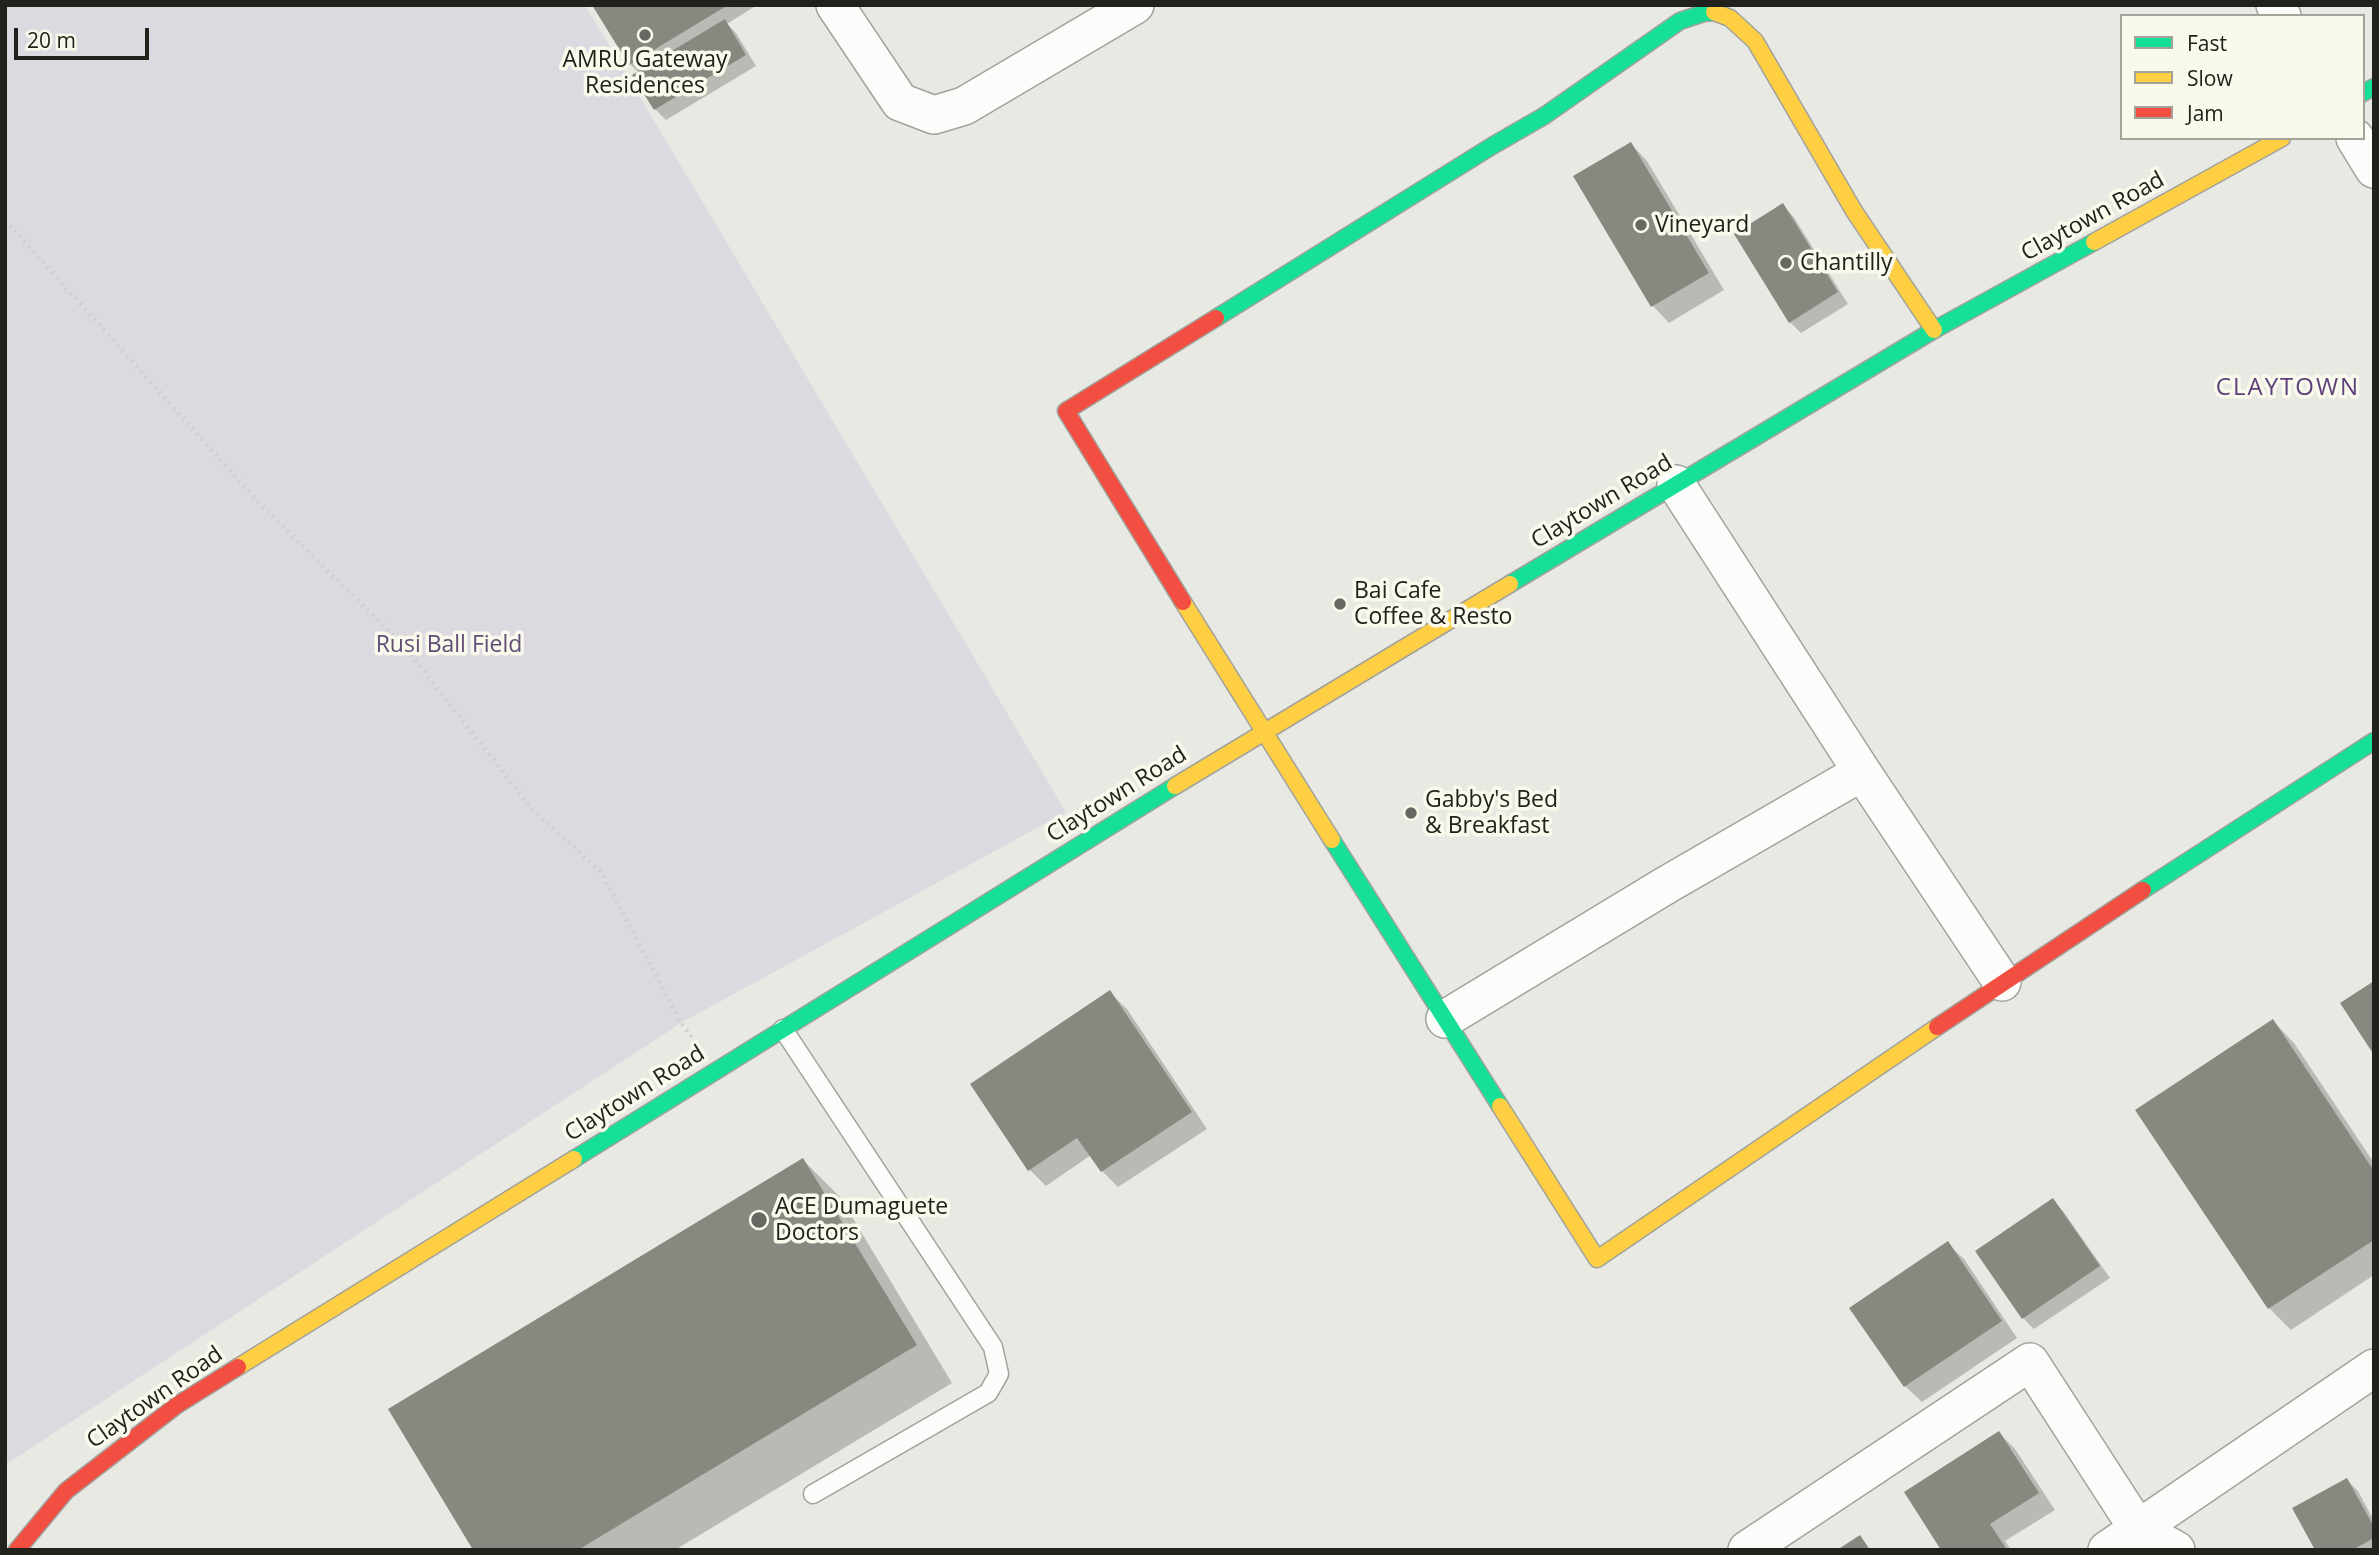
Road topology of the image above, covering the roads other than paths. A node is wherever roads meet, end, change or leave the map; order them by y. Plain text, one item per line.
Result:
1 (835, 5) edge
2 (1135, 5) edge
3 (2278, 140) edge
4 (2356, 140) edge
5 (2374, 169) edge
6 (1934, 330) junction
7 (1676, 484) junction
8 (1263, 731) junction
9 (2374, 741) edge
10 (1862, 772) junction
11 (2002, 982) junction
12 (1445, 1019) junction
13 (783, 1029) junction
14 (2374, 1368) edge
15 (813, 1494) dead end
16 (2138, 1529) junction
17 (17, 1550) edge
18 (1747, 1550) edge
19 (2107, 1550) edge
20 (2176, 1550) edge

1 - 2 street
3 - 6 street, Claytown Road
4 - 5 street
6 - 7 street, Claytown Road
6 - 8 street
7 - 8 street, Claytown Road
7 - 10 street
8 - 12 street
8 - 13 street, Claytown Road
9 - 11 street
10 - 11 street
10 - 12 street
11 - 12 street
13 - 15 lane
13 - 17 street, Claytown Road
14 - 16 street
16 - 18 street
16 - 19 street
16 - 20 street

